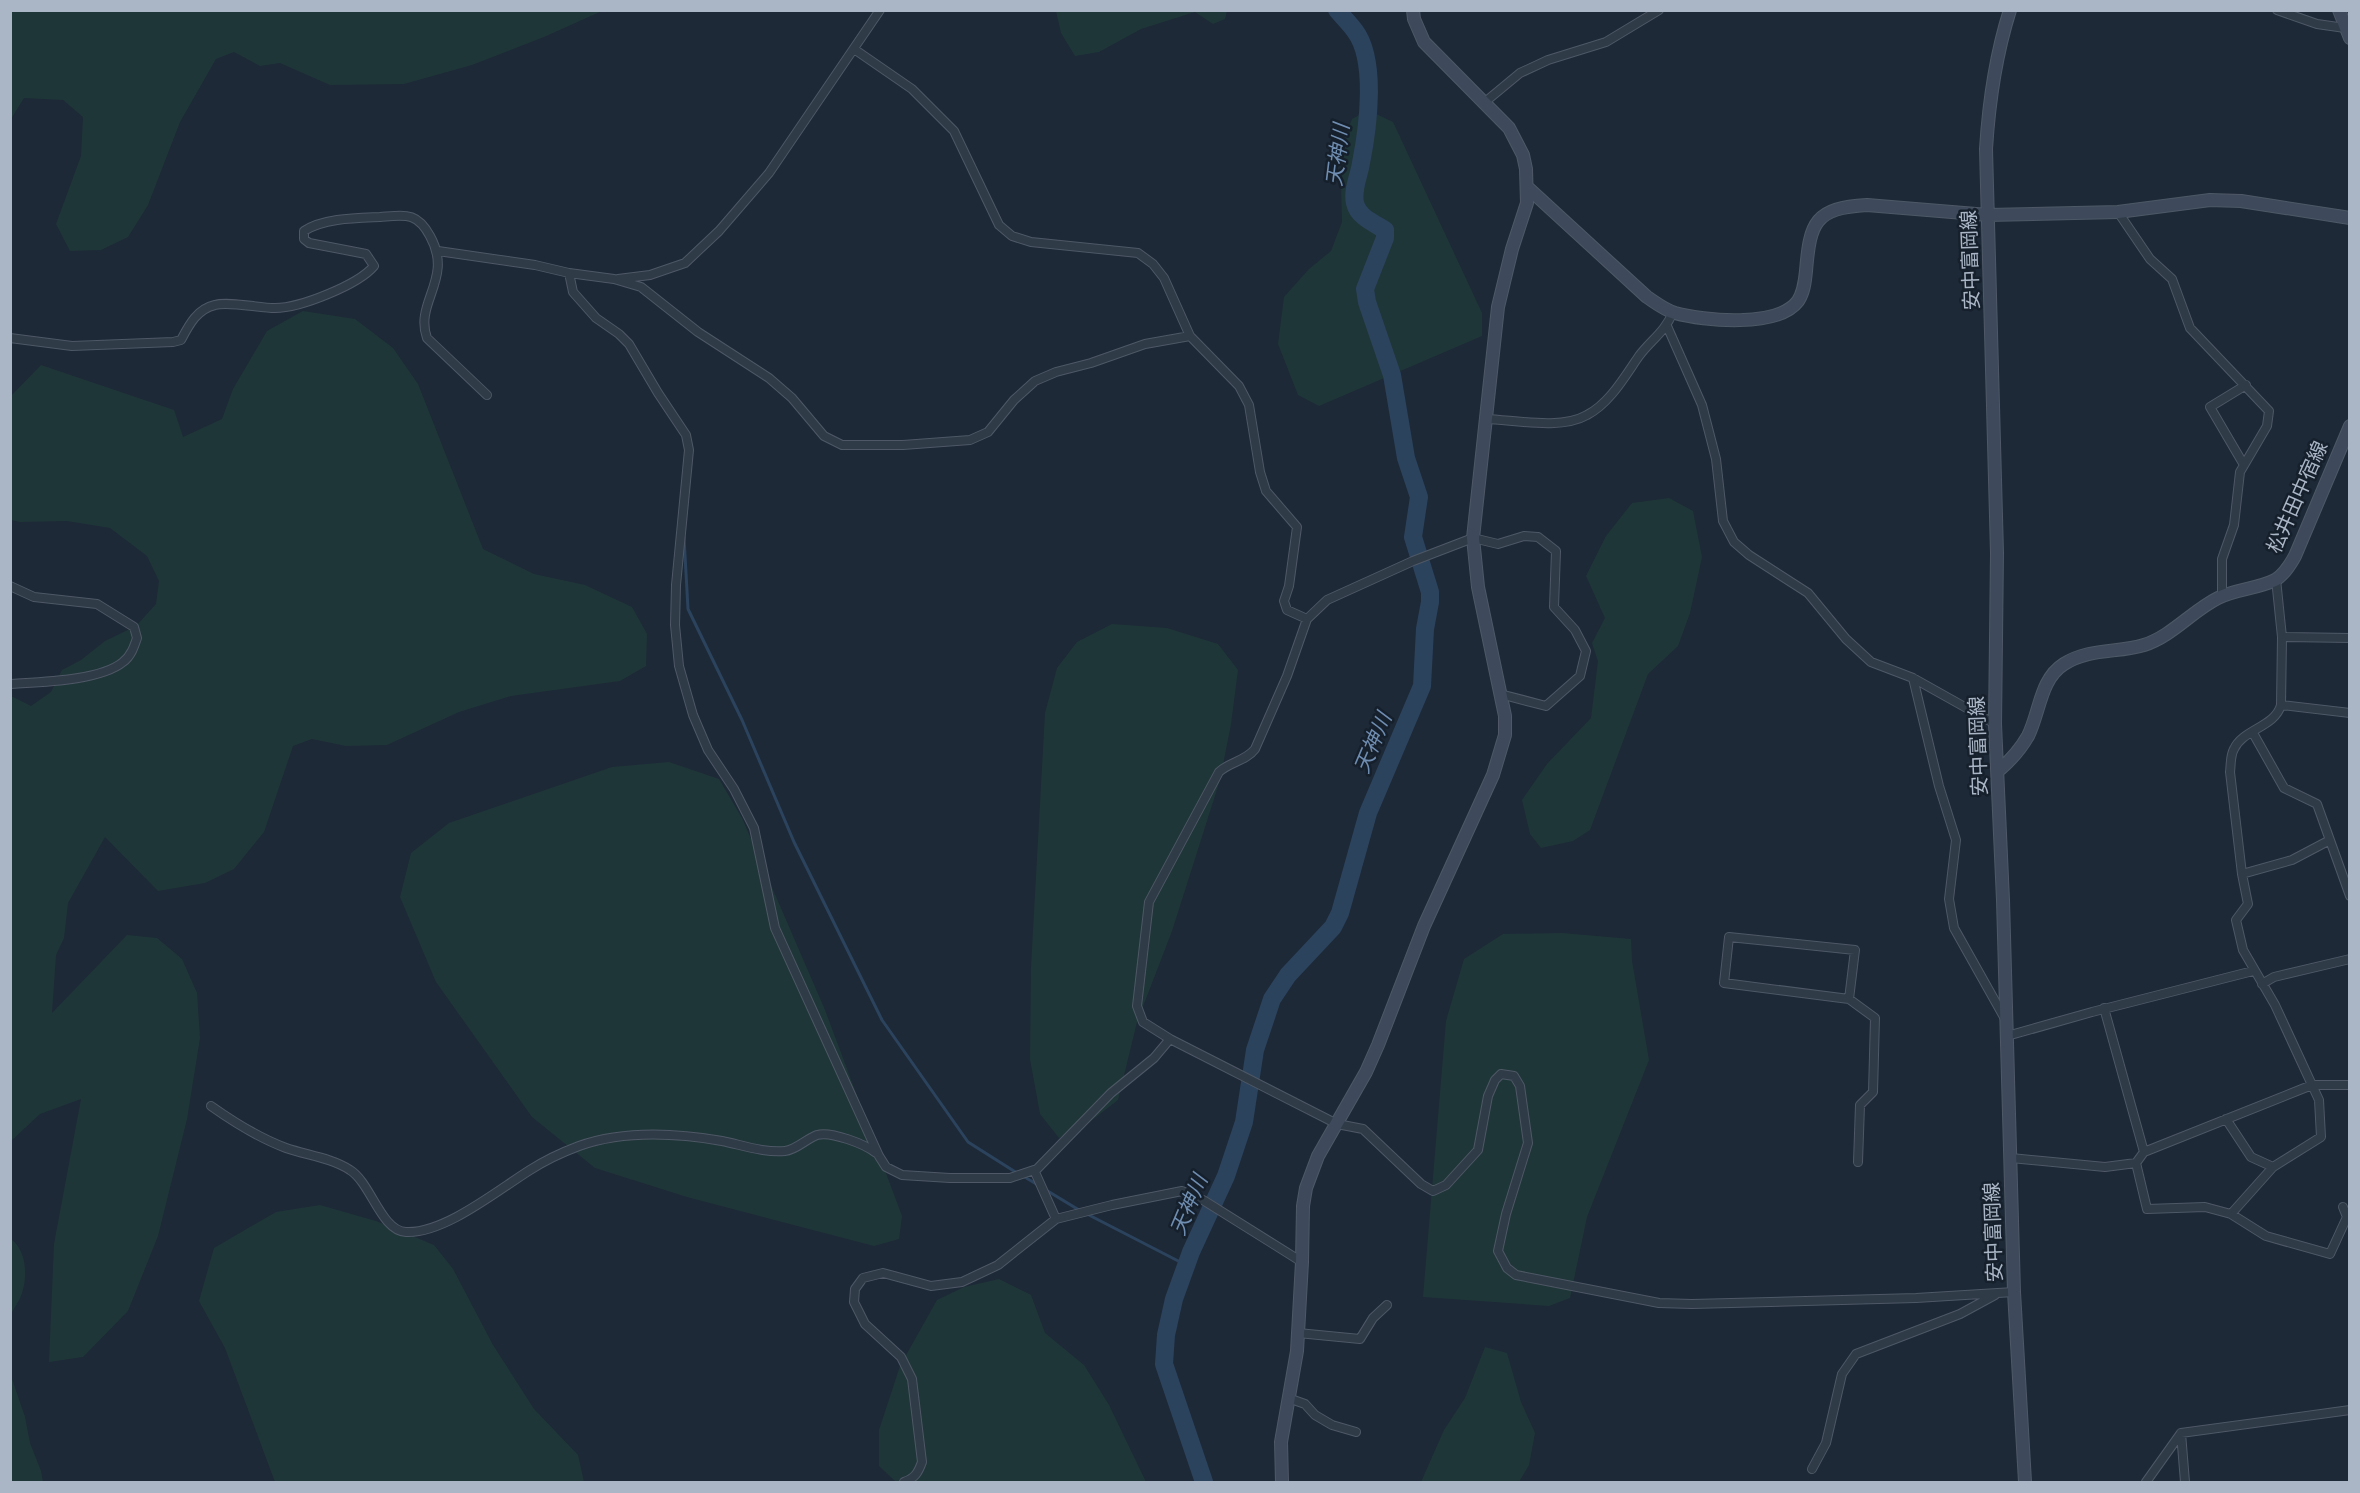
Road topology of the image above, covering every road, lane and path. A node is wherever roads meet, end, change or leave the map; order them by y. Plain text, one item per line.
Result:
1 (880, 10) edge
2 (1413, 10) edge
3 (1659, 10) edge
4 (2010, 10) edge
5 (2277, 10) edge
6 (2339, 10) edge
7 (2347, 33) edge
8 (854, 49) junction
9 (1485, 102) junction
10 (1527, 187) junction
11 (2118, 212) junction
12 (1988, 215) junction
13 (2349, 218) edge
14 (438, 251) junction
15 (569, 273) junction
16 (614, 279) junction
17 (1672, 312) junction
18 (1667, 326) junction
19 (1190, 336) junction
20 (10, 338) edge
21 (2246, 385) junction
22 (487, 395) dead end
23 (1486, 418) junction
24 (2349, 426) edge
25 (2244, 465) junction
26 (1473, 538) junction
27 (2276, 579) junction
28 (10, 586) edge
29 (2222, 596) junction
30 (1307, 619) junction
31 (2282, 637) junction
32 (2349, 638) edge
33 (1913, 678) junction
34 (10, 684) edge
35 (1500, 694) junction
36 (2281, 705) junction
37 (2349, 713) edge
38 (1995, 724) junction
39 (2253, 733) junction
40 (1998, 771) junction
41 (2330, 840) junction
42 (2242, 874) junction
43 (2349, 896) edge
44 (2349, 959) edge
45 (2253, 971) junction
46 (2262, 984) junction
47 (1849, 999) junction
48 (2104, 1008) junction
49 (2007, 1021) junction
50 (2007, 1036) junction
51 (1170, 1039) junction
52 (2312, 1085) junction
53 (2349, 1085) edge
54 (211, 1106) dead end
55 (2226, 1119) junction
56 (1337, 1124) junction
57 (2144, 1152) junction
58 (879, 1156) junction
59 (2010, 1158) junction
60 (1858, 1162) dead end
61 (2136, 1163) junction
62 (2273, 1167) junction
63 (1034, 1170) junction
64 (2343, 1207) dead end
65 (2230, 1214) junction
66 (1056, 1219) junction
67 (1302, 1262) junction
68 (2014, 1292) junction
69 (1998, 1293) junction
70 (1387, 1305) dead end
71 (1298, 1333) junction
72 (1288, 1398) junction
73 (2349, 1410) edge
74 (1356, 1432) dead end
75 (2181, 1433) junction
76 (1812, 1469) dead end
77 (904, 1482) edge
78 (1282, 1482) edge
79 (2025, 1482) edge
80 (2146, 1482) edge
81 (2186, 1482) edge

1 - 8 street
2 - 9 street
3 - 9 street
4 - 12 street, 安中富岡線
5 - 7 street
6 - 7 street
8 - 16 street
8 - 19 street
9 - 10 street
10 - 17 street
10 - 23 street
11 - 12 street
11 - 13 street
11 - 21 street
12 - 17 street
12 - 38 street, 安中富岡線
14 - 15 street
14 - 20 street
14 - 22 street
15 - 16 street
15 - 58 street
16 - 19 street
17 - 18 street
18 - 23 street
18 - 33 street
19 - 30 street
21 - 25 street
21 - 25 street
23 - 26 street
24 - 27 street, 松井田中宿線
25 - 29 street
26 - 30 street
26 - 35 street
26 - 35 street
27 - 29 street, 松井田中宿線
27 - 31 street
28 - 34 street
29 - 40 street, 松井田中宿線
30 - 51 street
31 - 32 street
31 - 36 street
33 - 38 street
33 - 49 street
35 - 56 street
36 - 37 street
36 - 39 street
38 - 40 street, 安中富岡線
39 - 41 street
39 - 42 street
40 - 49 street, 安中富岡線
41 - 42 street
41 - 43 street
42 - 45 street
44 - 46 street
45 - 46 street
45 - 48 street
46 - 52 street
47 - 47 street
47 - 60 street
48 - 50 street
48 - 57 street
49 - 50 street, 安中富岡線
50 - 59 street, 安中富岡線
51 - 56 street
51 - 63 street
52 - 53 street
52 - 55 street
52 - 62 street
54 - 58 street
55 - 57 street
55 - 62 street
56 - 67 street
56 - 69 street
57 - 61 street
58 - 63 street
59 - 61 street
59 - 68 street, 安中富岡線
61 - 65 street
62 - 65 street
63 - 66 street
64 - 65 street
66 - 67 street
66 - 77 street
67 - 71 street
68 - 69 street
68 - 79 street, 安中富岡線
69 - 76 street
70 - 71 street
71 - 72 street
72 - 74 street
72 - 78 street
73 - 75 street
75 - 80 street
75 - 81 street

